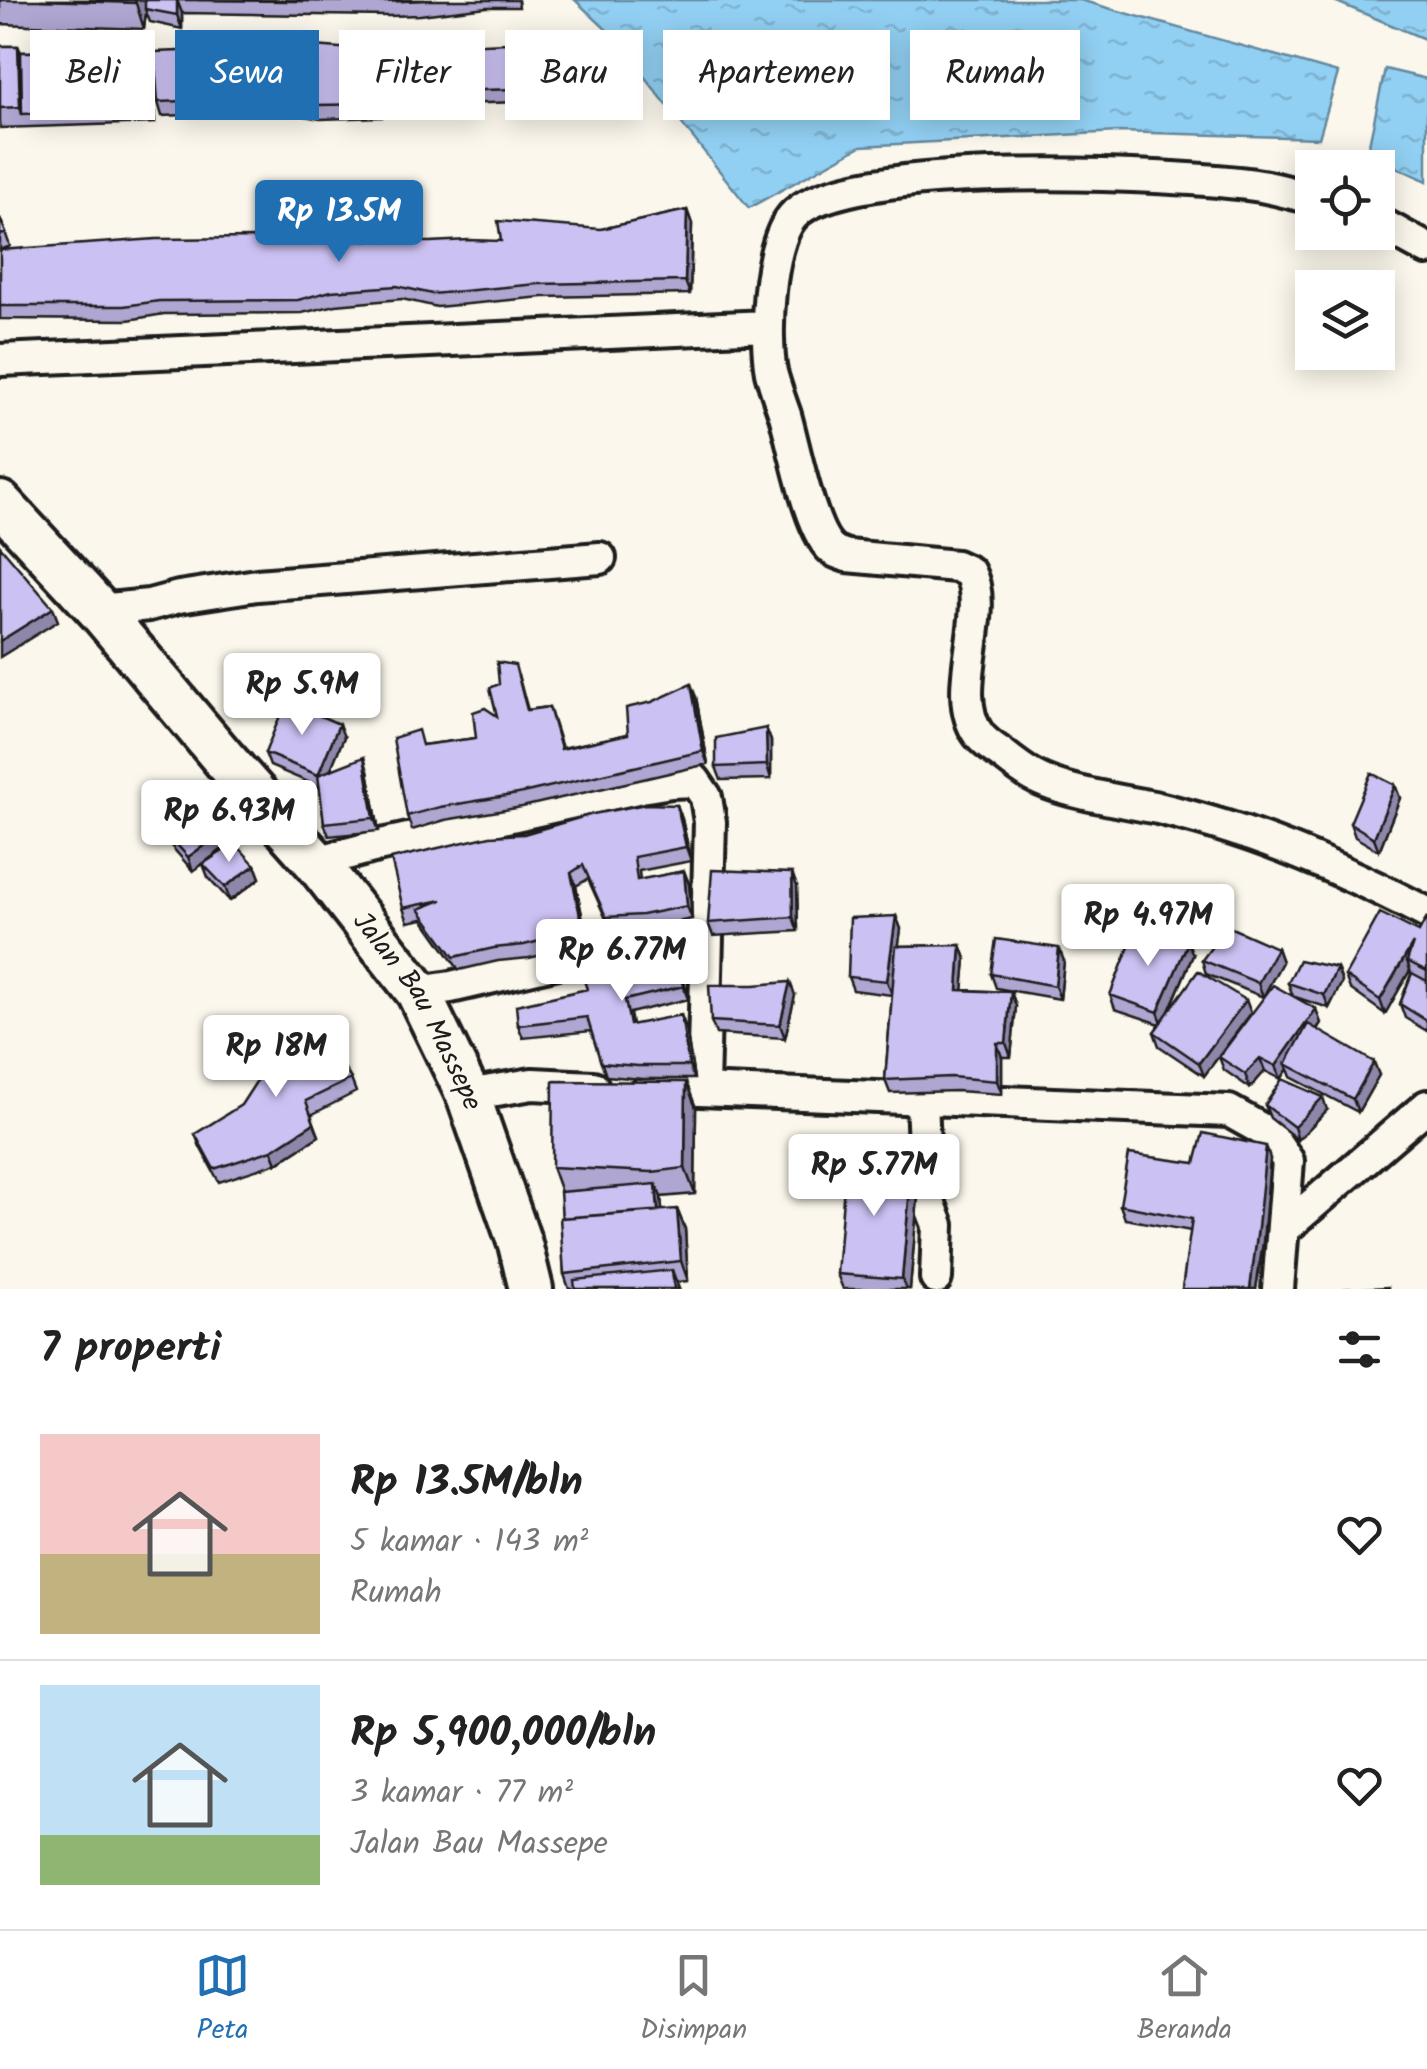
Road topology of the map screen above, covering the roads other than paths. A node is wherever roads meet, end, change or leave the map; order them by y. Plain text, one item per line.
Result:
1 (1295, 194) edge
2 (1395, 231) edge
3 (1427, 249) edge
4 (767, 326) junction
5 (0, 360) edge
6 (0, 503) edge
7 (600, 558) dead end
8 (99, 610) junction
9 (316, 862) junction
10 (1427, 913) edge
11 (708, 926) junction
12 (418, 992) junction
13 (703, 1088) junction
14 (468, 1095) junction
15 (922, 1100) junction
16 (1427, 1106) edge
17 (1284, 1229) junction
18 (936, 1278) dead end
19 (531, 1289) edge
20 (1278, 1289) edge

1 - 4 street
2 - 3 street
4 - 5 street
4 - 10 street
6 - 8 highway, Jalan Bau Massepe
7 - 8 street
8 - 9 highway, Jalan Bau Massepe
9 - 11 street
9 - 12 highway, Jalan Bau Massepe
11 - 12 street
11 - 13 street
12 - 14 highway, Jalan Bau Massepe
13 - 14 street
13 - 15 street
14 - 19 highway, Jalan Bau Massepe
15 - 17 street
15 - 18 street
16 - 17 street
17 - 20 street

